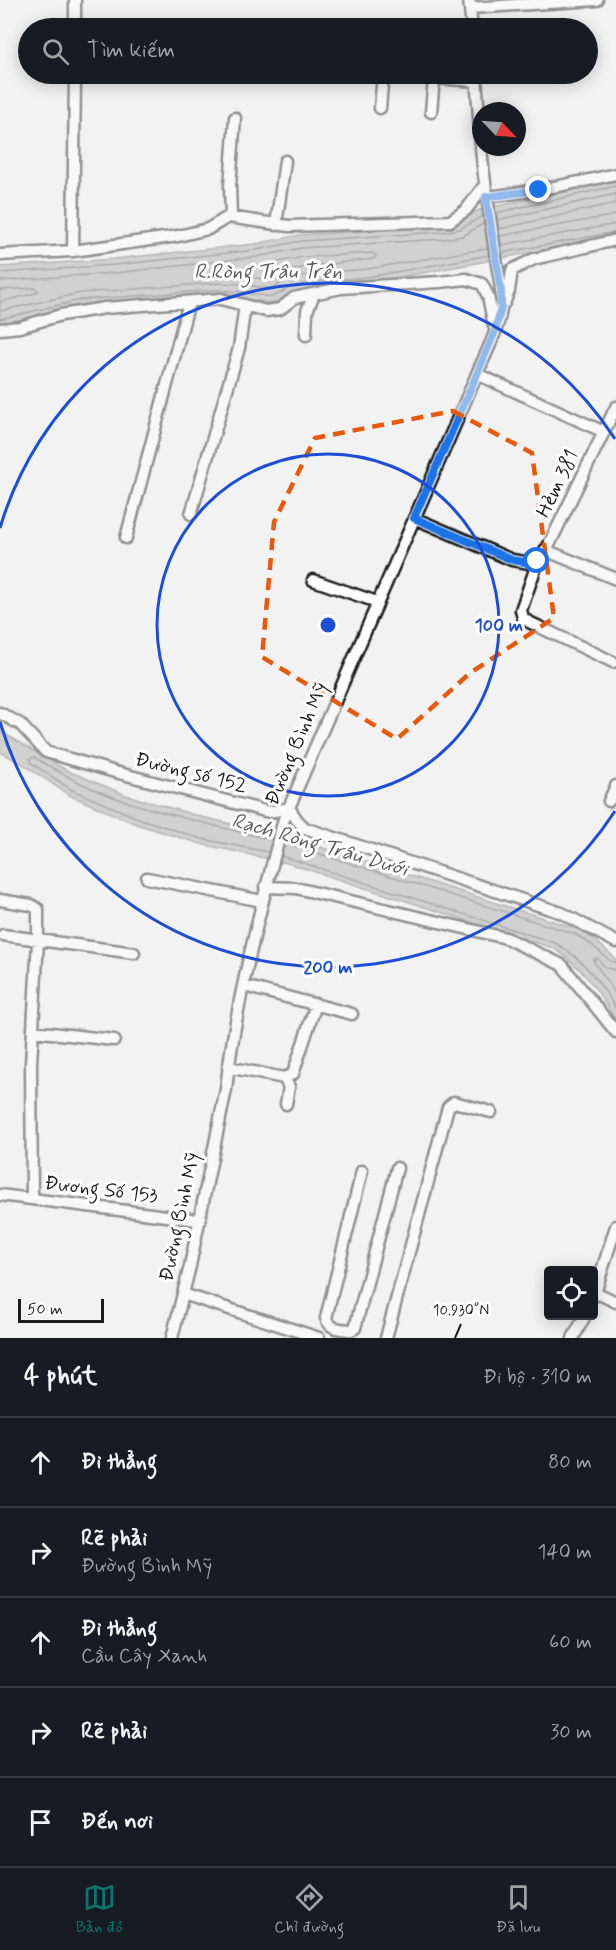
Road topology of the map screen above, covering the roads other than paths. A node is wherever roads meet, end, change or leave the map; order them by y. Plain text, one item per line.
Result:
1 (75, 0) edge
2 (597, 0) edge
3 (470, 4) edge
4 (75, 18) edge
5 (75, 84) edge
6 (382, 84) edge
7 (433, 84) edge
8 (477, 84) edge
9 (478, 102) edge
10 (380, 108) dead end
11 (431, 111) dead end
12 (235, 118) dead end
13 (482, 156) edge
14 (285, 161) dead end
15 (616, 174) edge
16 (484, 186) junction
17 (487, 201) junction
18 (231, 217) junction
19 (276, 225) junction
20 (616, 240) edge
21 (73, 251) junction
22 (0, 255) edge
23 (314, 294) junction
24 (189, 302) junction
25 (245, 305) junction
26 (501, 308) junction
27 (0, 329) edge
28 (495, 331) junction
29 (306, 335) dead end
30 (477, 374) junction
31 (615, 410) edge
32 (604, 432) junction
33 (191, 514) dead end
34 (414, 518) junction
35 (126, 538) dead end
36 (546, 550) junction
37 (537, 561) junction
38 (616, 579) edge
39 (313, 580) dead end
40 (377, 602) junction
41 (613, 662) dead end
42 (0, 713) edge
43 (616, 786) edge
44 (609, 801) dead end
45 (289, 808) junction
46 (147, 878) dead end
47 (266, 886) junction
48 (0, 900) edge
49 (262, 901) junction
50 (3, 935) dead end
51 (38, 940) junction
52 (616, 942) edge
53 (134, 953) dead end
54 (244, 986) junction
55 (316, 1004) junction
56 (352, 1014) dead end
57 (33, 1030) junction
58 (616, 1032) edge
59 (114, 1040) dead end
60 (228, 1067) junction
61 (284, 1078) junction
62 (286, 1104) dead end
63 (490, 1112) dead end
64 (397, 1168) dead end
65 (362, 1171) dead end
66 (0, 1195) edge
67 (32, 1199) junction
68 (198, 1220) junction
69 (616, 1226) edge
70 (598, 1282) edge
71 (183, 1294) junction
72 (598, 1295) edge
73 (616, 1302) edge
74 (583, 1320) edge
75 (332, 1333) edge
76 (576, 1337) edge
77 (172, 1338) edge
78 (319, 1338) edge
79 (386, 1338) edge

1 - 4 street
2 - 3 street
5 - 21 street
6 - 10 street
7 - 11 street
8 - 9 street
12 - 18 street
13 - 16 street
14 - 19 street
15 - 17 street
16 - 17 street
16 - 19 street
17 - 26 street, Đường Bình Mỹ
18 - 19 street
18 - 21 street
20 - 26 street
21 - 22 street
23 - 25 street
23 - 28 street
23 - 29 street
24 - 25 street
24 - 27 street
24 - 35 street
25 - 33 street
26 - 28 street, Đường Bình Mỹ
28 - 30 street, Đường Bình Mỹ
30 - 32 street
30 - 34 street, Đường Bình Mỹ
31 - 32 street, Hẻm 381
32 - 36 street, Hẻm 381
34 - 37 street
34 - 40 street, Đường Bình Mỹ
36 - 37 street, Hẻm 381
36 - 38 street
37 - 41 street, Hẻm 381
39 - 40 street
40 - 45 street, Đường Bình Mỹ
42 - 45 street, Đường số 152
43 - 44 street
45 - 47 street, Đường Bình Mỹ
45 - 52 street
46 - 49 street
47 - 49 street, Đường Bình Mỹ
47 - 58 street
48 - 51 street
49 - 54 street, Đường Bình Mỹ
50 - 51 street
51 - 53 street
51 - 57 street
54 - 55 street
54 - 60 street, Đường Bình Mỹ
55 - 56 street
55 - 61 street
57 - 59 street
57 - 67 street
60 - 61 street
60 - 68 street, Đường Bình Mỹ
61 - 62 street
63 - 79 street
64 - 75 street
65 - 75 street
66 - 67 street, Đương Số 153
67 - 68 street, Đương Số 153
68 - 71 street, Đường Bình Mỹ
69 - 70 street
71 - 77 street, Đường Bình Mỹ
71 - 78 street
72 - 73 street
74 - 76 street

